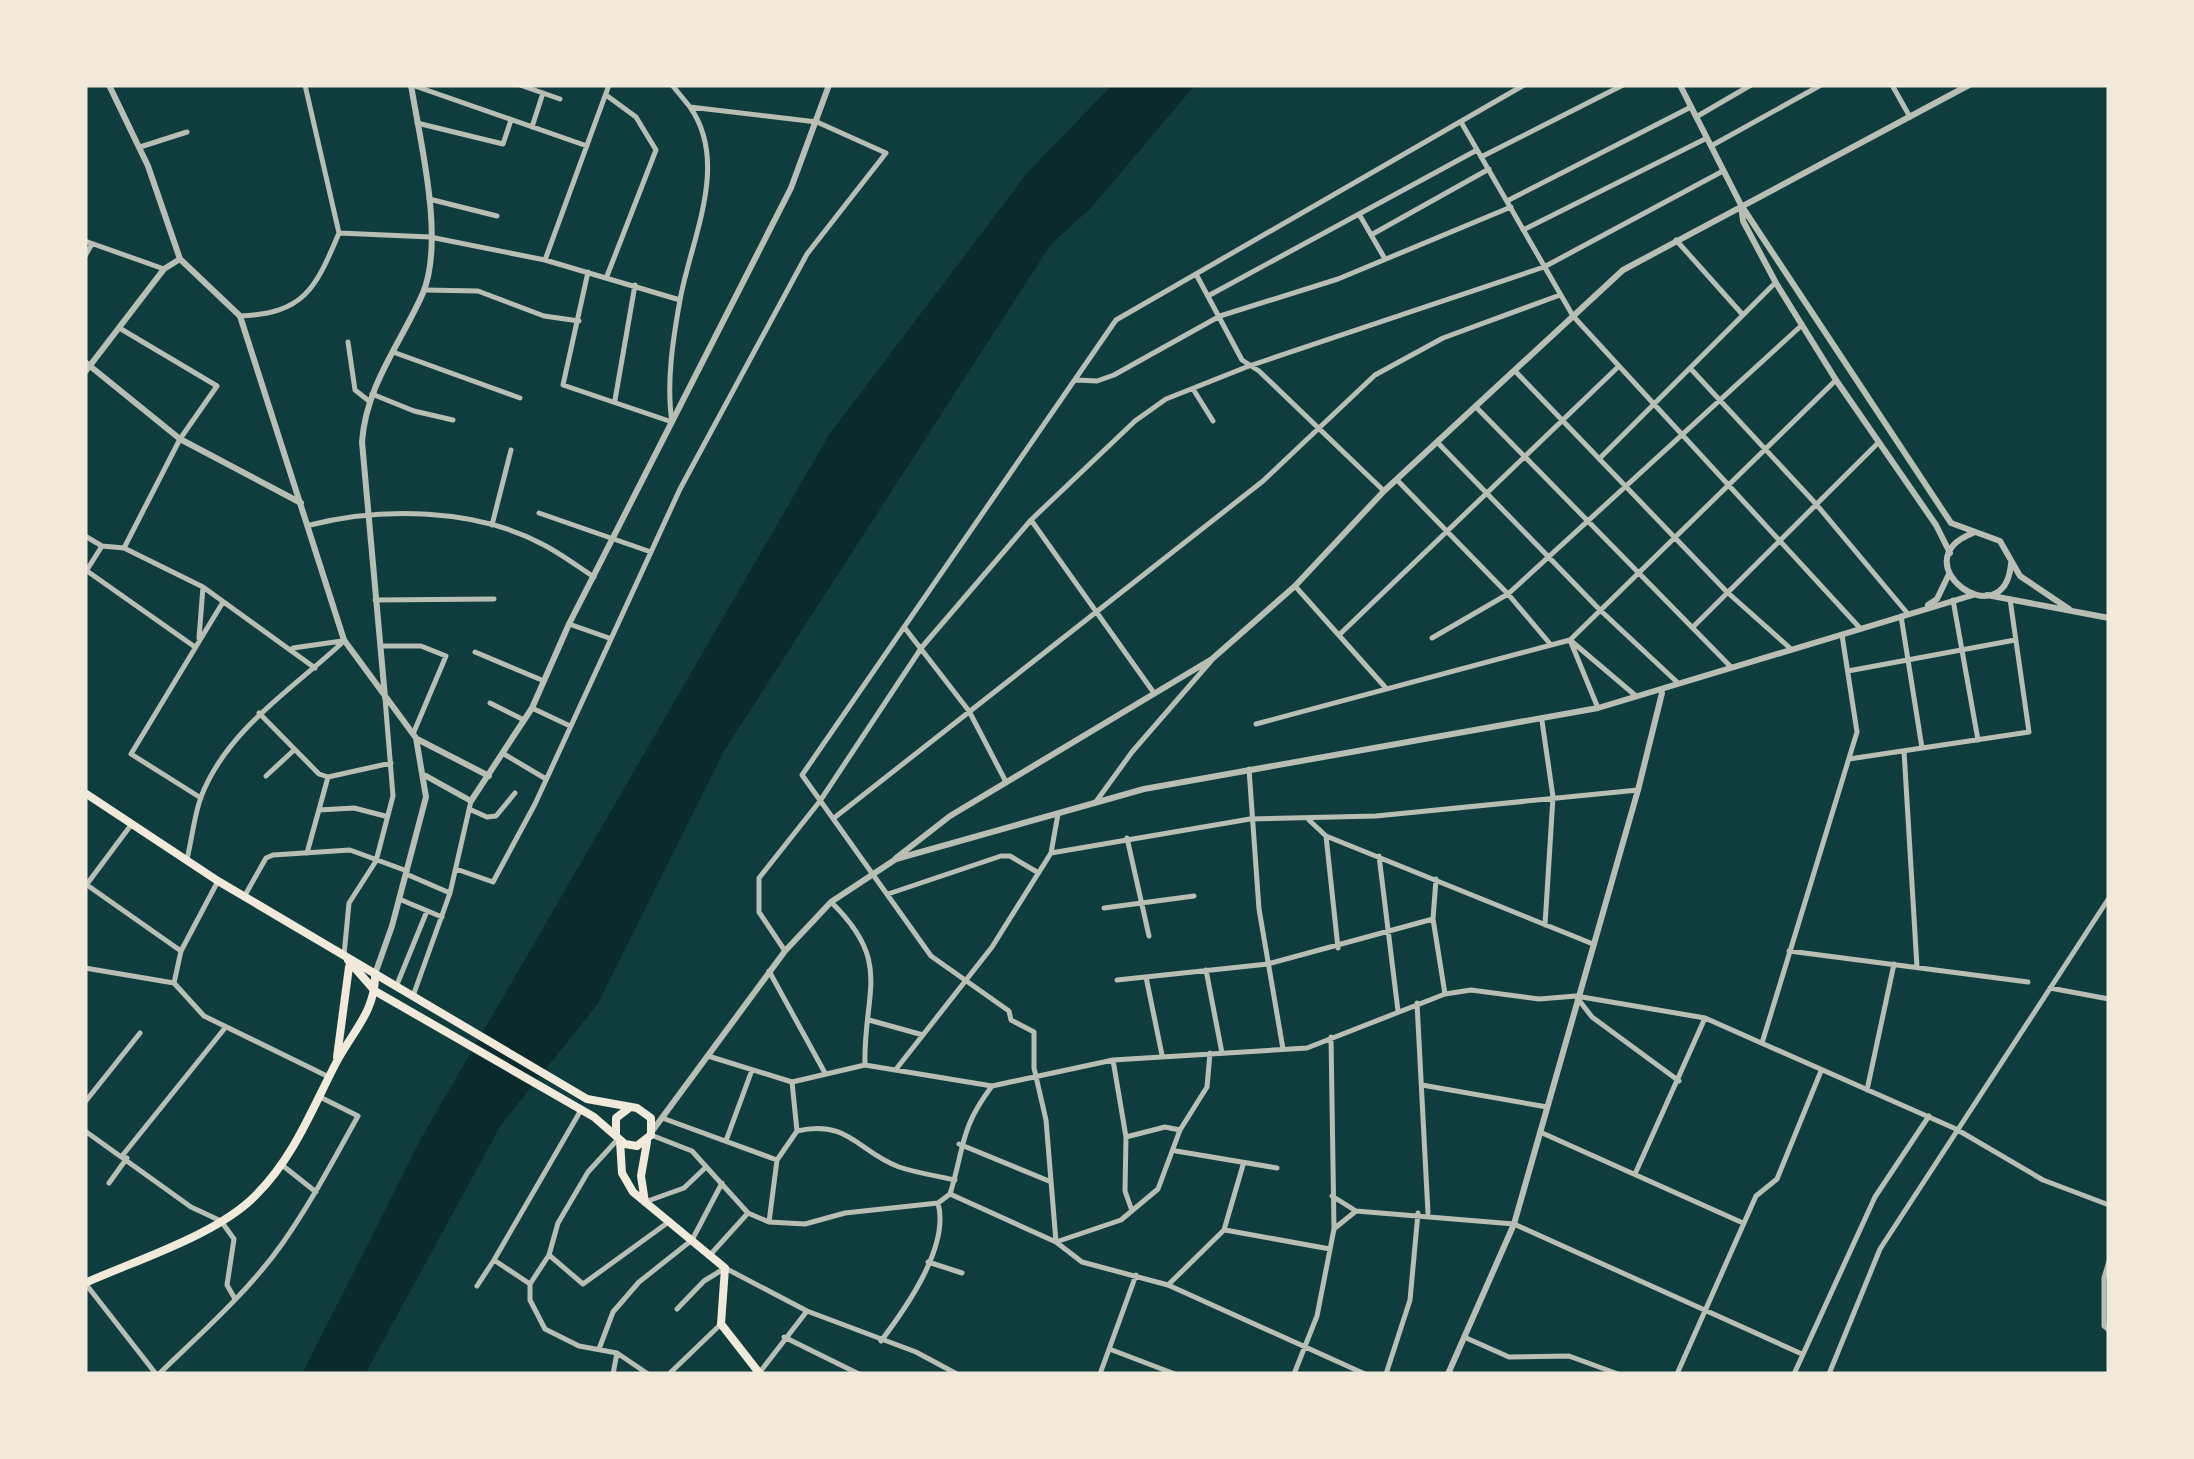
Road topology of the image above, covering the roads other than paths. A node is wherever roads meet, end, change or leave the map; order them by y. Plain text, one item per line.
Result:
1 (305, 85) edge
2 (412, 85) edge
3 (520, 85) edge
4 (609, 85) edge
5 (672, 85) edge
6 (829, 85) edge
7 (1524, 85) edge
8 (1623, 85) edge
9 (1680, 85) edge
10 (1751, 85) edge
11 (1821, 85) edge
12 (1892, 85) edge
13 (1970, 85) edge
14 (112, 86) edge
15 (1958, 88) edge
16 (543, 93) junction
17 (606, 95) junction
18 (560, 99) dead end
19 (690, 107) junction
20 (1692, 107) junction
21 (1910, 116) junction
22 (1696, 117) junction
23 (511, 120) junction
24 (1460, 120) junction
25 (817, 122) junction
26 (417, 123) junction
27 (532, 127) junction
28 (187, 132) dead end
29 (1707, 138) junction
30 (140, 146) junction
31 (587, 146) junction
32 (1711, 146) junction
33 (1479, 154) junction
34 (1488, 169) junction
35 (1724, 172) junction
36 (429, 199) junction
37 (1509, 204) junction
38 (1741, 205) junction
39 (1359, 214) junction
40 (497, 216) dead end
41 (1523, 230) junction
42 (339, 233) junction
43 (1371, 235) junction
44 (430, 237) junction
45 (1676, 240) junction
46 (88, 242) edge
47 (85, 256) edge
48 (180, 259) junction
49 (1385, 259) junction
50 (545, 260) junction
51 (1544, 267) junction
52 (164, 269) junction
53 (588, 272) junction
54 (1196, 273) junction
55 (607, 277) junction
56 (1776, 282) junction
57 (635, 285) junction
58 (424, 290) junction
59 (1560, 295) junction
60 (1208, 296) junction
61 (680, 300) junction
62 (1743, 315) junction
63 (240, 316) junction
64 (1220, 316) junction
65 (1573, 316) junction
66 (580, 321) junction
67 (1802, 325) junction
68 (121, 329) junction
69 (348, 342) dead end
70 (390, 351) junction
71 (1249, 366) junction
72 (1619, 366) junction
73 (87, 367) edge
74 (1690, 368) junction
75 (1515, 371) junction
76 (1076, 380) junction
77 (1836, 380) junction
78 (1193, 389) junction
79 (371, 398) junction
80 (520, 398) dead end
81 (1719, 400) junction
82 (614, 402) junction
83 (1654, 404) junction
84 (1476, 407) junction
85 (453, 420) dead end
86 (1214, 420) dead end
87 (1564, 420) junction
88 (672, 422) junction
89 (1317, 426) junction
90 (1682, 434) junction
91 (180, 439) junction
92 (1879, 442) junction
93 (1438, 443) junction
94 (1766, 449) junction
95 (511, 450) dead end
96 (1524, 457) junction
97 (1601, 458) junction
98 (1396, 480) junction
99 (1728, 484) junction
100 (1628, 485) junction
101 (1384, 492) junction
102 (1485, 494) junction
103 (303, 504) junction
104 (1816, 504) junction
105 (538, 513) dead end
106 (366, 514) junction
107 (1031, 520) junction
108 (1587, 522) junction
109 (310, 525) junction
110 (492, 525) junction
111 (1448, 530) junction
112 (1979, 533) junction
113 (85, 536) edge
114 (1674, 536) junction
115 (616, 537) junction
116 (1778, 540) junction
117 (102, 546) junction
118 (124, 548) junction
119 (650, 552) junction
120 (1950, 553) junction
121 (1549, 558) junction
122 (2011, 559) junction
123 (86, 572) edge
124 (1639, 572) junction
125 (1949, 573) junction
126 (594, 577) junction
127 (202, 586) junction
128 (1295, 586) junction
129 (1727, 592) junction
130 (1508, 594) junction
131 (1974, 595) junction
132 (1986, 595) junction
133 (494, 599) dead end
134 (2010, 599) junction
135 (375, 600) junction
136 (1953, 600) junction
137 (224, 602) junction
138 (2069, 609) junction
139 (1600, 610) junction
140 (1920, 610) junction
141 (1095, 612) junction
142 (1905, 615) junction
143 (2109, 618) edge
144 (570, 624) junction
145 (1694, 626) junction
146 (904, 627) junction
147 (1859, 627) junction
148 (1842, 632) junction
149 (1339, 635) junction
150 (609, 638) junction
151 (1432, 638) dead end
152 (344, 640) junction
153 (1570, 640) junction
154 (2015, 640) junction
155 (197, 645) junction
156 (1551, 645) junction
157 (382, 646) junction
158 (922, 647) junction
159 (291, 648) junction
160 (1790, 649) junction
161 (1961, 650) junction
162 (475, 652) dead end
163 (1212, 659) junction
164 (1908, 660) junction
165 (1732, 667) junction
166 (315, 668) junction
167 (1848, 670) junction
168 (544, 681) junction
169 (1680, 685) junction
170 (1385, 686) junction
171 (1662, 692) junction
172 (1155, 694) junction
173 (385, 698) junction
174 (1638, 698) junction
175 (490, 703) dead end
176 (532, 708) junction
177 (1598, 708) junction
178 (969, 711) junction
179 (259, 713) junction
180 (524, 720) junction
181 (1542, 721) junction
182 (1256, 724) dead end
183 (571, 726) junction
184 (414, 736) junction
185 (1978, 740) junction
186 (1922, 748) junction
187 (294, 751) junction
188 (1904, 751) junction
189 (504, 754) junction
190 (1849, 759) junction
191 (392, 763) junction
192 (1250, 769) junction
193 (425, 775) junction
194 (266, 776) dead end
195 (489, 776) junction
196 (328, 777) junction
197 (546, 779) junction
198 (1006, 782) junction
199 (1638, 790) junction
200 (516, 794) dead end
201 (86, 795) edge
202 (201, 798) junction
203 (1553, 798) junction
204 (820, 801) junction
205 (1095, 803) junction
206 (470, 805) junction
207 (319, 810) junction
208 (1058, 814) junction
209 (386, 816) junction
210 (834, 818) junction
211 (1250, 820) junction
212 (1309, 820) junction
213 (133, 823) junction
214 (1326, 836) junction
215 (1127, 838) junction
216 (306, 854) junction
217 (1051, 854) junction
218 (1379, 856) junction
219 (187, 859) junction
220 (896, 859) junction
221 (376, 861) junction
222 (456, 870) junction
223 (874, 871) junction
224 (406, 872) junction
225 (1037, 872) junction
226 (1436, 880) junction
227 (218, 881) junction
228 (86, 886) edge
229 (450, 893) junction
230 (888, 894) junction
231 (1194, 896) dead end
232 (244, 897) junction
233 (2109, 898) edge
234 (400, 899) junction
235 (1141, 901) junction
236 (831, 902) junction
237 (1104, 908) dead end
238 (427, 911) junction
239 (442, 917) junction
240 (1433, 919) junction
241 (1545, 924) junction
242 (1388, 932) junction
243 (1149, 936) dead end
244 (1593, 944) junction
245 (1338, 948) junction
246 (1789, 950) junction
247 (181, 951) junction
248 (785, 951) junction
249 (346, 959) junction
250 (1268, 964) junction
251 (1894, 964) junction
252 (85, 968) edge
253 (1917, 968) junction
254 (1206, 970) junction
255 (769, 971) junction
256 (374, 974) junction
257 (1146, 977) junction
258 (360, 979) junction
259 (1117, 980) dead end
260 (966, 982) junction
261 (2028, 982) dead end
262 (174, 983) junction
263 (396, 987) junction
264 (2050, 988) junction
265 (375, 990) junction
266 (1444, 994) junction
267 (348, 996) junction
268 (413, 996) junction
269 (1576, 996) junction
270 (2109, 999) edge
271 (1416, 1004) junction
272 (1398, 1011) junction
273 (1705, 1018) junction
274 (869, 1020) junction
275 (225, 1028) junction
276 (140, 1033) dead end
277 (923, 1035) junction
278 (1331, 1037) junction
279 (1762, 1043) junction
280 (1283, 1050) junction
281 (1210, 1053) junction
282 (1222, 1053) junction
283 (705, 1055) junction
284 (1162, 1055) junction
285 (1113, 1060) junction
286 (337, 1062) junction
287 (865, 1064) junction
288 (896, 1068) junction
289 (752, 1070) junction
290 (1821, 1071) junction
291 (825, 1073) junction
292 (1038, 1076) junction
293 (330, 1077) junction
294 (1679, 1081) junction
295 (792, 1082) junction
296 (1421, 1085) junction
297 (992, 1086) junction
298 (1867, 1090) junction
299 (320, 1096) junction
300 (85, 1102) edge
301 (631, 1108) junction
302 (1547, 1108) junction
303 (581, 1110) junction
304 (1929, 1116) junction
305 (665, 1118) junction
306 (1956, 1129) junction
307 (1180, 1130) junction
308 (85, 1131) edge
309 (797, 1131) junction
310 (1540, 1132) junction
311 (650, 1135) junction
312 (1126, 1136) junction
313 (92, 1137) junction
314 (618, 1138) junction
315 (727, 1138) junction
316 (85, 1144) edge
317 (960, 1144) junction
318 (1176, 1150) junction
319 (125, 1157) junction
320 (777, 1160) junction
321 (282, 1164) junction
322 (1242, 1165) junction
323 (707, 1166) junction
324 (1276, 1168) dead end
325 (1635, 1174) junction
326 (955, 1180) junction
327 (1049, 1181) junction
328 (722, 1183) junction
329 (110, 1184) dead end
330 (316, 1192) junction
331 (950, 1194) junction
332 (1332, 1196) junction
333 (645, 1202) junction
334 (938, 1203) junction
335 (2109, 1204) edge
336 (1131, 1208) junction
337 (1356, 1211) junction
338 (748, 1213) junction
339 (1418, 1213) junction
340 (1428, 1214) junction
341 (670, 1221) junction
342 (221, 1222) junction
343 (769, 1222) junction
344 (1744, 1223) junction
345 (1514, 1224) junction
346 (1334, 1229) junction
347 (1224, 1230) junction
348 (692, 1240) junction
349 (1056, 1242) junction
350 (1330, 1250) junction
351 (549, 1254) junction
352 (710, 1255) junction
353 (494, 1260) junction
354 (2109, 1261) edge
355 (928, 1262) junction
356 (725, 1268) junction
357 (962, 1272) dead end
358 (1136, 1275) junction
359 (85, 1283) edge
360 (530, 1284) junction
361 (1168, 1285) junction
362 (478, 1286) dead end
363 (235, 1300) junction
364 (676, 1309) dead end
365 (1706, 1310) junction
366 (807, 1311) junction
367 (720, 1324) junction
368 (2109, 1330) edge
369 (784, 1338) junction
370 (1464, 1338) junction
371 (881, 1340) junction
372 (1304, 1347) junction
373 (1111, 1349) junction
374 (598, 1350) junction
375 (617, 1353) junction
376 (1802, 1354) junction
377 (157, 1374) edge
378 (613, 1374) edge
379 (648, 1374) edge
380 (669, 1374) edge
381 (760, 1374) edge
382 (859, 1374) edge
383 (958, 1374) edge
384 (1100, 1374) edge
385 (1175, 1374) edge
386 (1294, 1374) edge
387 (1365, 1374) edge
388 (1386, 1374) edge
389 (1448, 1374) edge
390 (1618, 1374) edge
391 (1677, 1374) edge
392 (1794, 1374) edge
393 (1828, 1374) edge

1 - 42 street
2 - 23 street
2 - 26 street
3 - 16 street
4 - 17 street
5 - 19 street
6 - 25 street
7 - 24 street
8 - 33 street
9 - 20 street
10 - 22 street
11 - 32 street
12 - 21 street
13 - 15 street
14 - 30 street
15 - 21 street
16 - 18 street
16 - 27 street
17 - 31 street
17 - 55 street
19 - 25 street
19 - 61 street
20 - 22 street
20 - 37 street
21 - 38 street
22 - 29 street
23 - 26 street
23 - 27 street
24 - 33 street
24 - 54 street
25 - 88 street
25 - 119 street
26 - 36 street
27 - 31 street
28 - 30 street
29 - 32 street
29 - 41 street
30 - 48 street
31 - 50 street
32 - 35 street
33 - 34 street
33 - 39 street
34 - 37 street
34 - 43 street
35 - 38 street
35 - 51 street
36 - 40 street
36 - 44 street
37 - 41 street
37 - 49 street
38 - 45 street
38 - 56 street
38 - 112 street
39 - 43 street
39 - 60 street
41 - 51 street
42 - 44 street
42 - 63 street
43 - 49 street
44 - 50 street
44 - 58 street
45 - 62 street
45 - 65 street
46 - 47 street
46 - 52 street
48 - 52 street
48 - 63 street
49 - 64 street
50 - 53 street
51 - 59 street
51 - 71 street
52 - 68 street
53 - 55 street
53 - 66 street
54 - 60 street
54 - 76 street
55 - 57 street
56 - 62 street
56 - 67 street
57 - 61 street
57 - 82 street
58 - 66 street
58 - 70 street
59 - 65 street
59 - 89 street
60 - 64 street
61 - 88 street
62 - 74 street
63 - 103 street
64 - 71 street
64 - 76 street
65 - 72 street
65 - 75 street
66 - 82 street
67 - 77 street
67 - 81 street
68 - 73 street
68 - 91 street
69 - 79 street
70 - 79 street
70 - 80 street
71 - 78 street
71 - 89 street
72 - 83 street
72 - 87 street
73 - 91 street
74 - 81 street
74 - 83 street
75 - 84 street
75 - 87 street
76 - 146 street
77 - 92 street
77 - 94 street
78 - 86 street
78 - 107 street
79 - 85 street
79 - 106 street
81 - 90 street
81 - 94 street
82 - 88 street
83 - 90 street
83 - 97 street
84 - 93 street
84 - 96 street
87 - 96 street
87 - 97 street
88 - 115 street
89 - 101 street
89 - 141 street
90 - 99 street
90 - 100 street
91 - 103 street
91 - 118 street
92 - 104 street
92 - 120 street
93 - 98 street
93 - 102 street
94 - 99 street
94 - 104 street
95 - 110 street
96 - 102 street
96 - 108 street
97 - 100 street
98 - 101 street
98 - 111 street
99 - 114 street
99 - 116 street
100 - 108 street
100 - 114 street
101 - 128 street
102 - 111 street
102 - 121 street
103 - 109 street
104 - 116 street
104 - 142 street
105 - 115 street
106 - 109 street
106 - 110 street
106 - 135 street
107 - 141 street
107 - 158 street
108 - 121 street
108 - 124 street
109 - 152 street
110 - 126 street
111 - 130 street
111 - 149 street
112 - 120 street
112 - 122 street
113 - 117 street
114 - 124 street
114 - 129 street
115 - 119 street
115 - 126 street
116 - 129 street
116 - 147 street
117 - 118 street
117 - 123 street
118 - 127 street
119 - 150 street
120 - 125 street
121 - 130 street
121 - 139 street
122 - 132 street
122 - 138 street
123 - 155 street
124 - 139 street
124 - 145 street
125 - 131 street
125 - 140 street
126 - 144 street
127 - 137 street
127 - 155 street
128 - 149 street
128 - 163 street
129 - 145 street
129 - 160 street
130 - 151 street
130 - 156 street
131 - 132 street
131 - 136 street
132 - 134 street
133 - 135 street
134 - 138 street
134 - 154 street
135 - 157 street
136 - 140 street
136 - 161 street
137 - 155 street
137 - 159 street
138 - 143 street
139 - 153 street
139 - 169 street
140 - 142 street
141 - 172 street
141 - 178 street
142 - 147 street
142 - 164 street
144 - 150 street
144 - 168 street
145 - 165 street
146 - 158 street
146 - 204 street
147 - 148 street
148 - 160 street
148 - 167 street
149 - 170 street
150 - 183 street
152 - 159 street
152 - 166 street
152 - 173 street
153 - 156 street
153 - 174 street
153 - 177 street
154 - 161 street
154 - 185 street
155 - 202 street
156 - 170 street
157 - 173 street
157 - 184 street
158 - 178 street
158 - 204 street
159 - 166 street
160 - 165 street
161 - 164 street
161 - 185 street
162 - 168 street
163 - 172 street
163 - 205 street
164 - 167 street
164 - 186 street
165 - 169 street
166 - 179 street
167 - 190 street
168 - 176 street
169 - 171 street
170 - 182 street
171 - 174 street
171 - 199 street
172 - 198 street
173 - 184 street
173 - 191 street
174 - 177 street
175 - 180 street
176 - 180 street
176 - 183 street
177 - 181 street
178 - 198 street
178 - 210 street
179 - 187 street
179 - 202 street
180 - 189 street
181 - 192 street
181 - 203 street
183 - 197 street
184 - 193 street
184 - 195 street
185 - 186 street
186 - 188 street
187 - 194 street
187 - 196 street
188 - 190 street
188 - 253 street
189 - 195 street
189 - 197 street
190 - 246 street
191 - 196 street
191 - 209 street
192 - 205 street
192 - 211 street
193 - 206 street
193 - 224 street
195 - 206 street
196 - 207 street
197 - 222 street
198 - 220 street
199 - 203 street
199 - 244 street
200 - 206 street
201 - 213 main road
202 - 219 street
203 - 212 street
203 - 241 street
204 - 210 street
204 - 248 street
205 - 208 street
206 - 222 street
207 - 209 street
207 - 216 street
208 - 217 street
208 - 220 street
209 - 221 street
210 - 223 street
211 - 212 street
211 - 215 street
211 - 250 street
212 - 214 street
213 - 219 main road
213 - 228 street
214 - 218 street
214 - 245 street
215 - 217 street
215 - 235 street
216 - 221 street
216 - 232 street
217 - 225 street
218 - 226 street
218 - 242 street
219 - 227 main road
220 - 223 street
221 - 224 street
221 - 249 street
222 - 229 street
223 - 230 street
223 - 236 street
224 - 229 street
224 - 234 street
225 - 230 street
225 - 260 street
226 - 240 street
226 - 241 street
227 - 232 main road
227 - 247 street
228 - 247 street
229 - 239 street
230 - 260 street
231 - 235 street
232 - 249 main road
233 - 264 street
234 - 238 street
234 - 256 street
235 - 237 street
235 - 243 street
236 - 248 street
236 - 274 street
238 - 239 street
238 - 263 street
239 - 268 street
240 - 242 street
240 - 266 street
241 - 244 street
242 - 245 street
242 - 272 street
244 - 269 street
245 - 250 street
246 - 251 street
246 - 279 street
247 - 262 street
248 - 255 street
249 - 256 main road
249 - 258 main road
249 - 267 main road
250 - 254 street
250 - 280 street
251 - 253 street
251 - 298 street
252 - 262 street
253 - 261 street
254 - 257 street
254 - 282 street
255 - 283 street
255 - 291 street
256 - 258 main road
256 - 263 main road
256 - 265 main road
257 - 259 street
257 - 284 street
258 - 265 main road
258 - 267 main road
260 - 277 street
260 - 292 street
262 - 275 street
263 - 268 main road
264 - 270 street
264 - 306 street
265 - 286 main road
265 - 303 main road
266 - 269 street
266 - 271 street
267 - 286 main road
268 - 301 main road
269 - 273 street
269 - 294 street
269 - 302 street
271 - 272 street
271 - 296 street
272 - 278 street
273 - 279 street
273 - 294 street
274 - 277 street
274 - 287 street
275 - 293 street
275 - 319 street
276 - 300 street
277 - 288 street
278 - 280 street
278 - 332 street
279 - 290 street
280 - 282 street
281 - 282 street
281 - 284 street
281 - 307 street
283 - 289 street
283 - 305 street
284 - 285 street
285 - 292 street
285 - 312 street
286 - 293 main road
287 - 288 street
287 - 291 street
288 - 297 street
289 - 295 street
289 - 315 street
290 - 298 street
290 - 344 street
291 - 295 street
292 - 297 street
292 - 327 street
293 - 299 main road
294 - 325 street
295 - 309 street
296 - 302 street
296 - 340 street
297 - 317 street
298 - 304 street
299 - 321 main road
299 - 330 street
301 - 311 main road
301 - 314 main road
302 - 310 street
303 - 314 main road
303 - 353 street
304 - 306 street
304 - 376 street
305 - 311 street
305 - 315 street
306 - 335 street
306 - 393 street
307 - 312 street
307 - 318 street
308 - 313 street
309 - 320 street
309 - 326 street
310 - 325 street
310 - 345 street
311 - 314 main road
311 - 323 street
311 - 333 main road
312 - 336 street
313 - 316 street
313 - 319 street
314 - 333 main road
314 - 351 street
315 - 320 street
317 - 326 street
317 - 327 street
318 - 322 street
318 - 336 street
319 - 329 street
319 - 342 street
320 - 343 street
321 - 330 street
321 - 342 main road
322 - 324 street
322 - 347 street
323 - 328 street
323 - 333 street
325 - 344 street
326 - 331 street
327 - 349 street
328 - 338 street
328 - 348 street
330 - 363 street
331 - 334 street
331 - 349 street
332 - 337 street
332 - 346 street
333 - 341 main road
334 - 343 street
334 - 355 street
336 - 349 street
337 - 339 street
337 - 346 street
338 - 343 street
338 - 352 street
339 - 340 street
339 - 388 street
340 - 345 street
341 - 348 main road
341 - 351 street
342 - 359 main road
342 - 363 street
344 - 365 street
345 - 365 street
345 - 370 street
346 - 350 street
347 - 350 street
347 - 361 street
348 - 352 main road
348 - 374 street
349 - 358 street
350 - 372 street
351 - 360 street
352 - 356 main road
353 - 360 street
353 - 362 street
354 - 368 street
355 - 357 street
355 - 371 street
356 - 364 street
356 - 366 street
356 - 367 main road
358 - 361 street
358 - 373 street
359 - 377 street
360 - 374 street
361 - 372 street
363 - 377 street
365 - 376 street
365 - 391 street
366 - 369 street
366 - 371 street
367 - 380 street
367 - 381 main road
369 - 381 street
369 - 382 street
370 - 389 street
370 - 390 street
371 - 383 street
372 - 386 street
372 - 387 street
373 - 384 street
373 - 385 street
374 - 375 street
375 - 378 street
375 - 379 street
376 - 392 street

